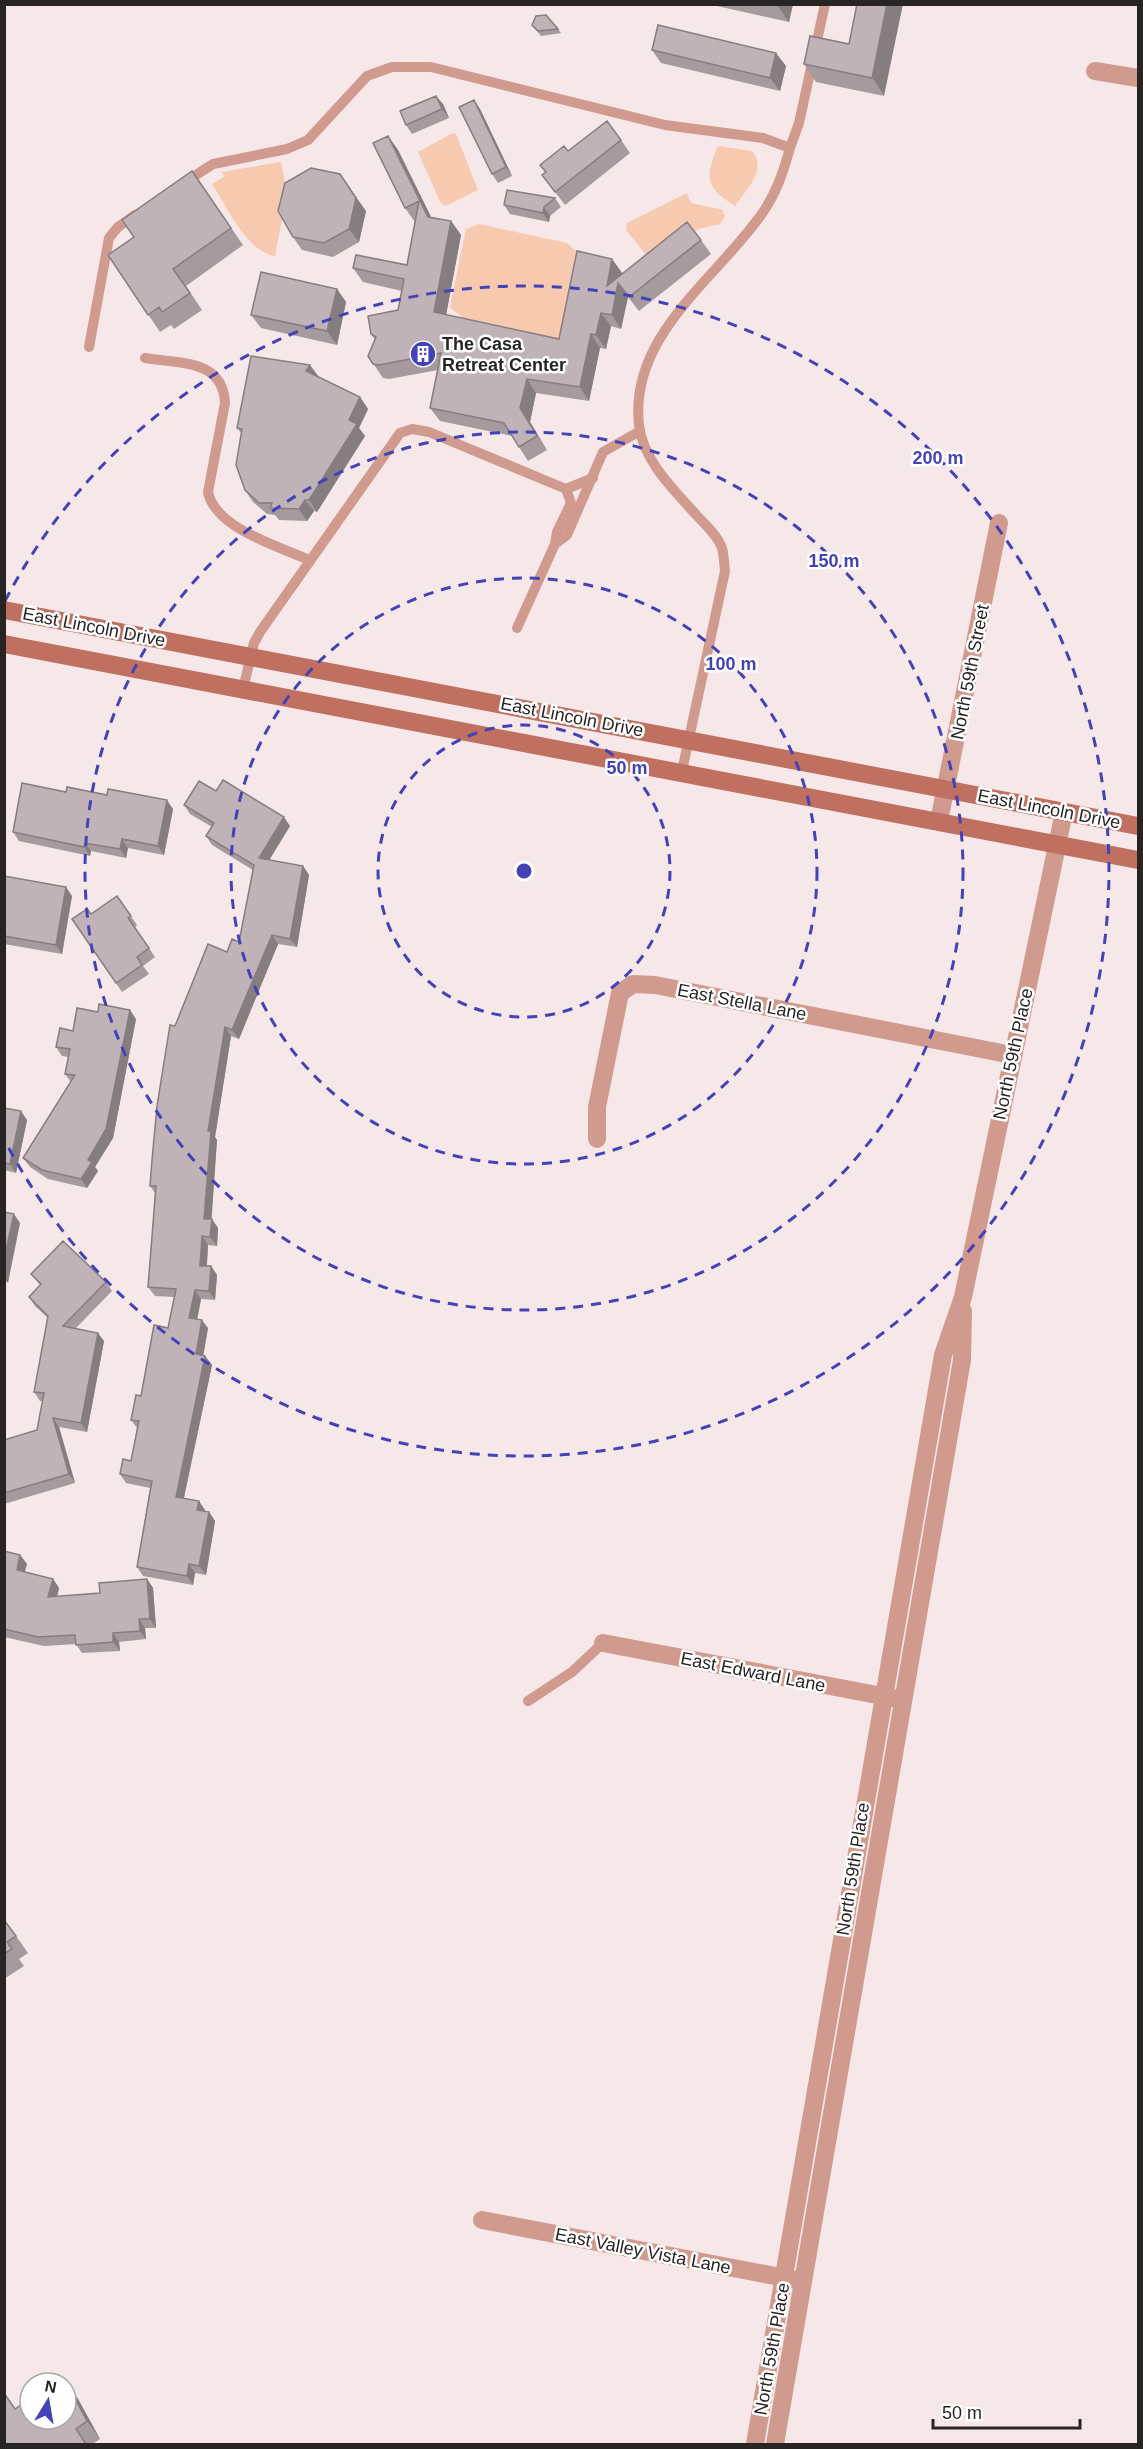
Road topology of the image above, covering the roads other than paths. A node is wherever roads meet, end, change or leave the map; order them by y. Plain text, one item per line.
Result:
1 (825, 4) edge
2 (1095, 71) dead end
3 (1138, 78) edge
4 (790, 148) junction
5 (172, 190) edge
6 (146, 208) edge
7 (89, 347) dead end
8 (145, 358) dead end
9 (640, 431) junction
10 (593, 478) junction
11 (566, 489) junction
12 (999, 523) dead end
13 (555, 544) junction
14 (309, 560) junction
15 (4, 610) edge
16 (518, 628) dead end
17 (4, 644) edge
18 (250, 656) junction
19 (243, 689) junction
20 (689, 739) junction
21 (682, 771) junction
22 (946, 789) junction
23 (1064, 812) junction
24 (939, 821) junction
25 (1138, 826) edge
26 (1058, 843) junction
27 (1138, 860) edge
28 (1012, 1055) junction
29 (597, 1139) dead end
30 (963, 1298) junction
31 (603, 1643) joint
32 (883, 1696) junction
33 (903, 1700) junction
34 (528, 1701) dead end
35 (482, 2220) dead end
36 (784, 2278) junction
37 (804, 2281) junction
38 (755, 2445) edge
39 (776, 2445) edge

1 - 4 lane
2 - 3 street
4 - 5 lane
4 - 9 lane
6 - 7 lane
8 - 14 lane
9 - 10 lane
9 - 20 lane
10 - 11 lane
10 - 13 lane
11 - 13 lane
11 - 14 lane
12 - 22 street, North 59th Street
13 - 16 lane
14 - 18 lane
15 - 18 main road, East Lincoln Drive
17 - 19 main road, East Lincoln Drive
18 - 19 lane
18 - 20 main road, East Lincoln Drive
19 - 21 main road, East Lincoln Drive
20 - 21 lane
20 - 22 main road, East Lincoln Drive
21 - 24 main road, East Lincoln Drive
22 - 23 main road, East Lincoln Drive
22 - 24 street, North 59th Street
23 - 25 main road, East Lincoln Drive
23 - 26 street, North 59th Place
24 - 26 main road, East Lincoln Drive
26 - 27 main road, East Lincoln Drive
26 - 28 street, North 59th Place
28 - 29 street, East Stella Lane
28 - 30 street, North 59th Place
30 - 32 street, North 59th Place
30 - 33 street, North 59th Place
31 - 32 street, East Edward Lane
31 - 34 lane
32 - 33 street, East Edward Lane
32 - 36 street, North 59th Place
33 - 37 street, North 59th Place
35 - 36 street, East Valley Vista Lane
36 - 37 street, East Valley Vista Lane
36 - 38 street, North 59th Place
37 - 39 street, North 59th Place

